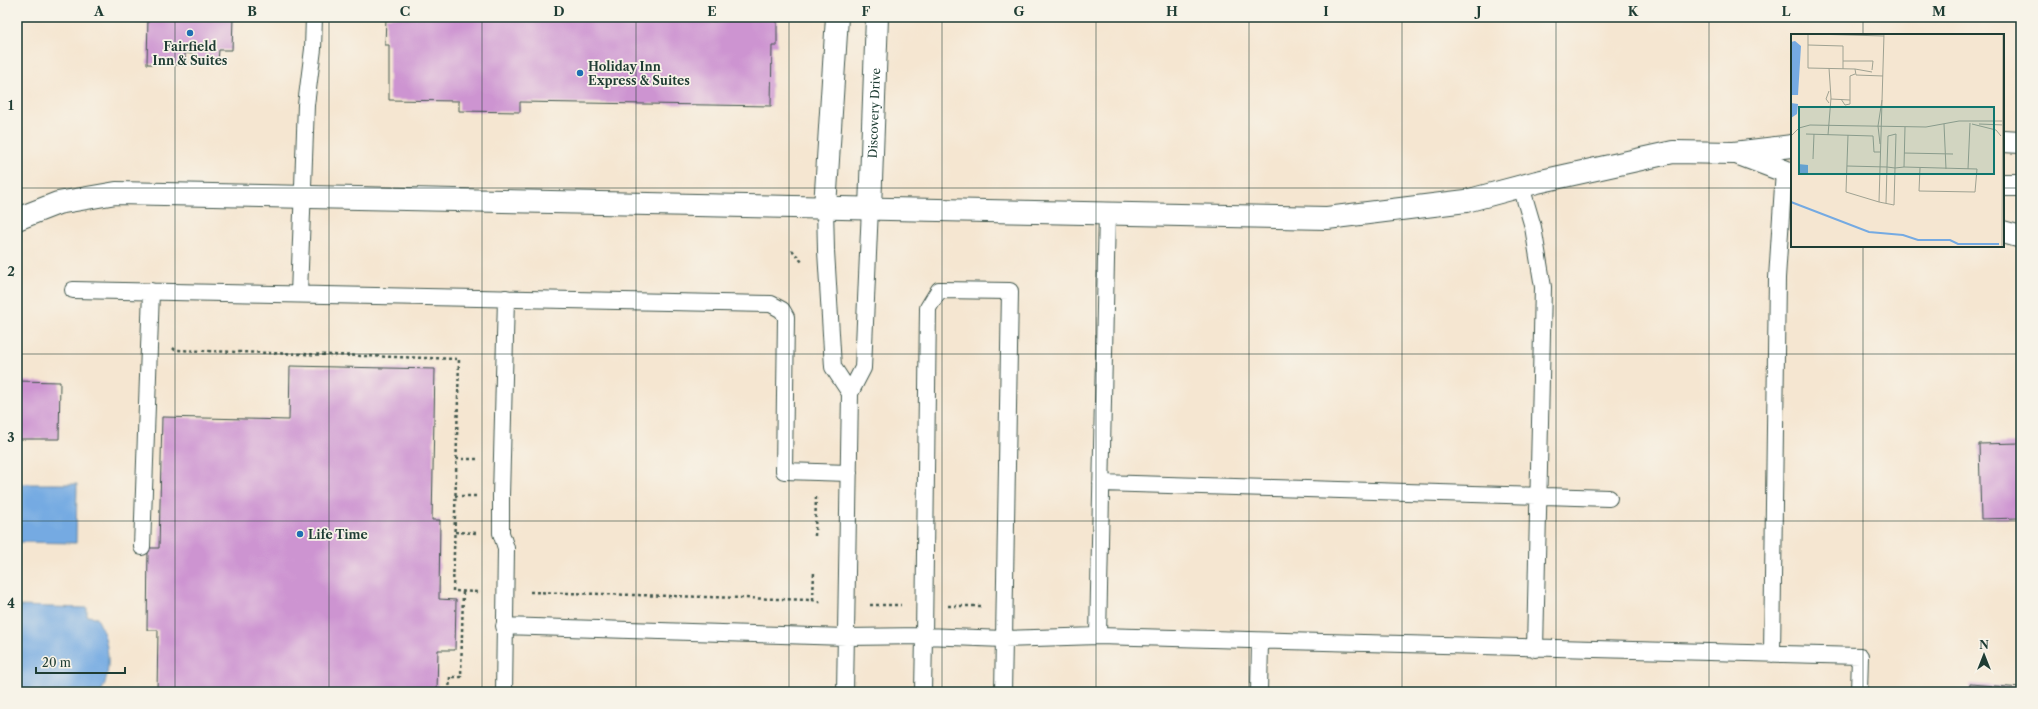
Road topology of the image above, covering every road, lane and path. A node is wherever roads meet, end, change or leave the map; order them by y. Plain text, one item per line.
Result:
1 (314, 17) edge
2 (837, 17) edge
3 (877, 17) edge
4 (2004, 141) edge
5 (2021, 142) edge
6 (1791, 146) edge
7 (1734, 153) junction
8 (1788, 173) edge
9 (2004, 185) edge
10 (2021, 185) edge
11 (1521, 186) junction
12 (304, 197) junction
13 (825, 207) junction
14 (870, 208) junction
15 (1107, 213) junction
16 (17, 219) edge
17 (2004, 232) edge
18 (2021, 238) edge
19 (73, 290) dead end
20 (151, 291) junction
21 (299, 294) junction
22 (506, 298) junction
23 (150, 328) junction
24 (850, 393) junction
25 (849, 473) junction
26 (1101, 482) junction
27 (816, 490) dead end
28 (1538, 495) junction
29 (1609, 498) dead end
30 (815, 536) dead end
31 (142, 546) dead end
32 (814, 571) dead end
33 (463, 591) junction
34 (480, 592) dead end
35 (530, 592) dead end
36 (813, 600) junction
37 (823, 604) dead end
38 (866, 605) dead end
39 (907, 605) dead end
40 (941, 606) dead end
41 (987, 607) dead end
42 (504, 626) junction
43 (924, 636) junction
44 (1098, 636) junction
45 (846, 637) junction
46 (1004, 639) junction
47 (1260, 641) junction
48 (1535, 649) junction
49 (1772, 654) junction
50 (450, 692) edge
51 (504, 692) edge
52 (845, 692) edge
53 (923, 692) edge
54 (1004, 692) edge
55 (1259, 692) edge
56 (1859, 692) edge

1 - 12 lane
2 - 13 street
3 - 14 street, Discovery Drive
4 - 5 street
6 - 7 street
7 - 8 street
7 - 11 street
8 - 49 lane
9 - 10 street
11 - 15 street
11 - 28 lane
12 - 13 street
12 - 16 street
12 - 21 lane
13 - 14 street
13 - 24 lane
14 - 15 street
14 - 24 lane
15 - 26 lane
17 - 18 street
19 - 20 lane
20 - 21 lane
20 - 23 lane
21 - 22 lane
22 - 25 lane
22 - 42 lane
23 - 31 lane
23 - 33 path
24 - 25 lane
25 - 45 lane
26 - 28 lane
26 - 44 lane
27 - 30 path
28 - 29 lane
28 - 48 lane
32 - 36 path
33 - 34 path
33 - 50 path
35 - 36 path
36 - 37 path
38 - 39 path
40 - 41 path
42 - 45 lane
42 - 51 lane
43 - 45 lane
43 - 46 lane
43 - 46 lane
43 - 53 lane
44 - 46 lane
44 - 47 lane
45 - 52 lane
46 - 54 lane
47 - 48 lane
47 - 55 lane
48 - 49 lane
49 - 56 lane

